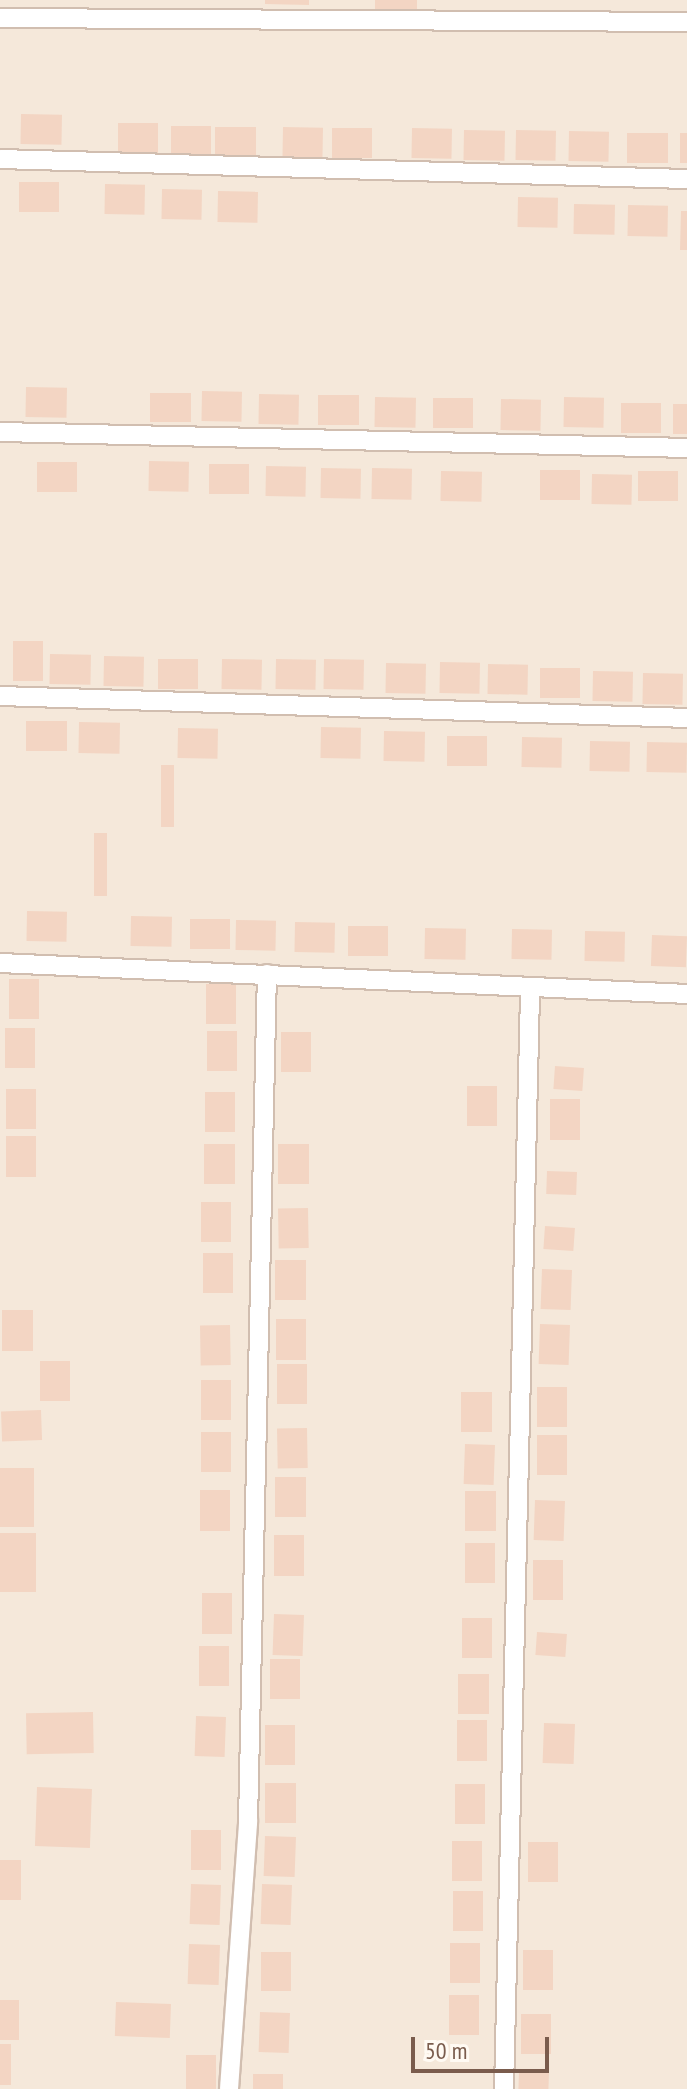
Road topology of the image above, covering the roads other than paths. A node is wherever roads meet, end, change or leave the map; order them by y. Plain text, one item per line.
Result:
1 (0, 18) edge
2 (687, 22) edge
3 (0, 159) edge
4 (687, 179) edge
5 (0, 432) edge
6 (687, 448) edge
7 (0, 696) edge
8 (687, 718) edge
9 (0, 963) edge
10 (267, 974) junction
11 (530, 990) junction
12 (687, 994) edge
13 (229, 2089) edge
14 (504, 2089) edge

1 - 2 street
3 - 4 street
5 - 6 street
7 - 8 street
9 - 10 street
10 - 11 street
10 - 13 street
11 - 12 street
11 - 14 street

